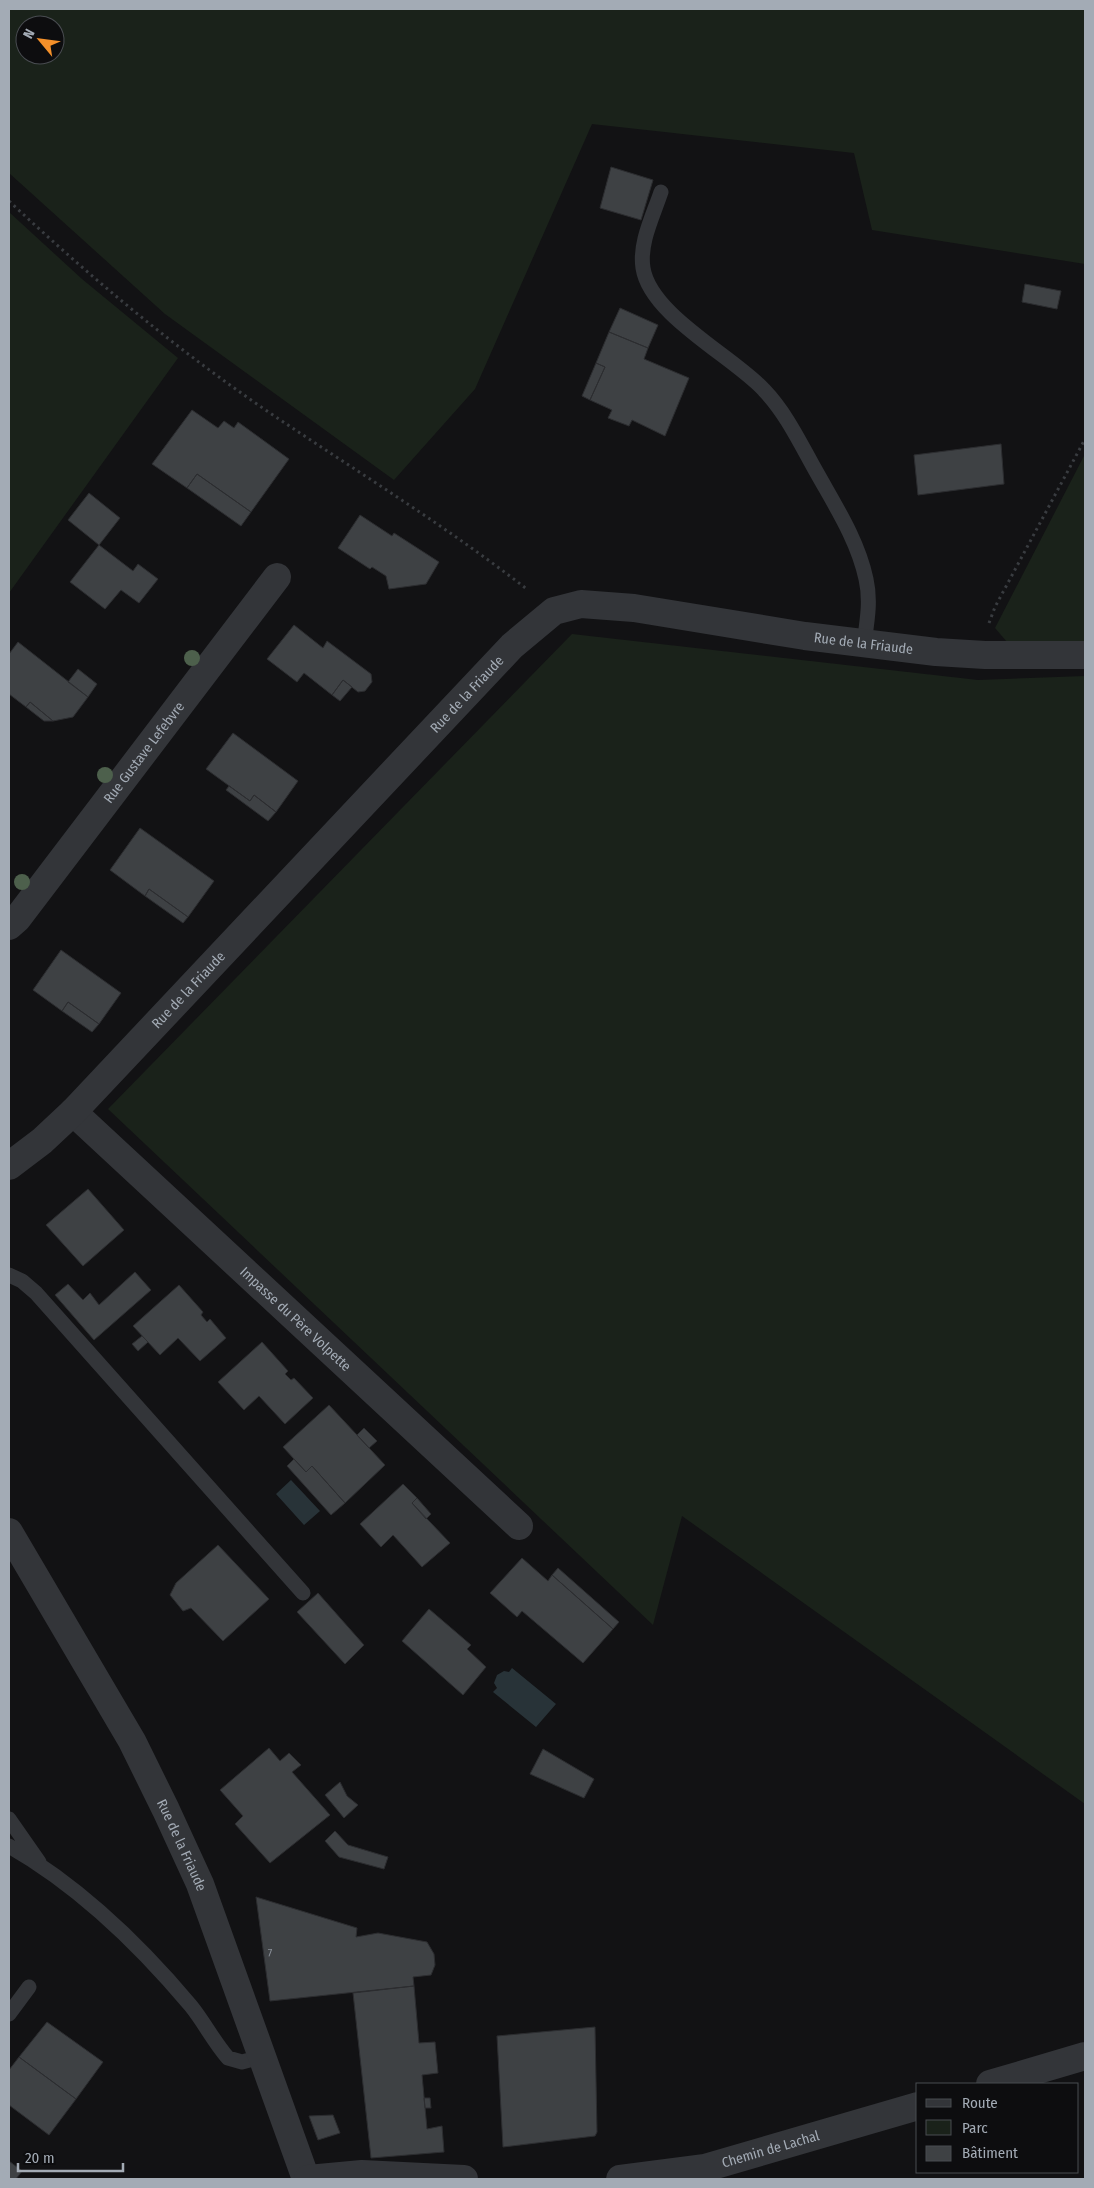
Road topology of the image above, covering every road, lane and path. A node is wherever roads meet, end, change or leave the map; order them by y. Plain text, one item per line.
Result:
1 (661, 192) dead end
2 (9, 201) edge
3 (1085, 439) edge
4 (277, 577) dead end
5 (554, 611) junction
6 (864, 643) junction
7 (985, 655) junction
8 (1085, 655) edge
9 (9, 926) edge
10 (73, 1112) junction
11 (9, 1166) edge
12 (9, 1275) edge
13 (519, 1526) dead end
14 (9, 1532) edge
15 (303, 1593) dead end
16 (9, 1819) edge
17 (9, 1846) edge
18 (44, 1869) junction
19 (29, 1987) dead end
20 (9, 2014) edge
21 (261, 2056) junction
22 (1085, 2056) edge
23 (993, 2083) edge
24 (916, 2107) edge
25 (307, 2179) edge
26 (464, 2179) edge
27 (620, 2179) edge

1 - 6 lane
2 - 5 path
3 - 7 path
4 - 9 street, Rue Gustave Lefebvre
5 - 6 street, Rue de la Friaude
5 - 10 street, Rue de la Friaude
6 - 7 street, Rue de la Friaude
7 - 8 street, Rue de la Friaude
10 - 11 street, Rue de la Friaude
10 - 13 street, Impasse du Père Volpette
12 - 15 lane
14 - 21 street, Rue de la Friaude
16 - 18 lane
17 - 18 lane
18 - 21 lane
19 - 20 lane
21 - 25 street, Rue de la Friaude
22 - 23 street
24 - 27 street, Chemin de Lachal
25 - 26 street

